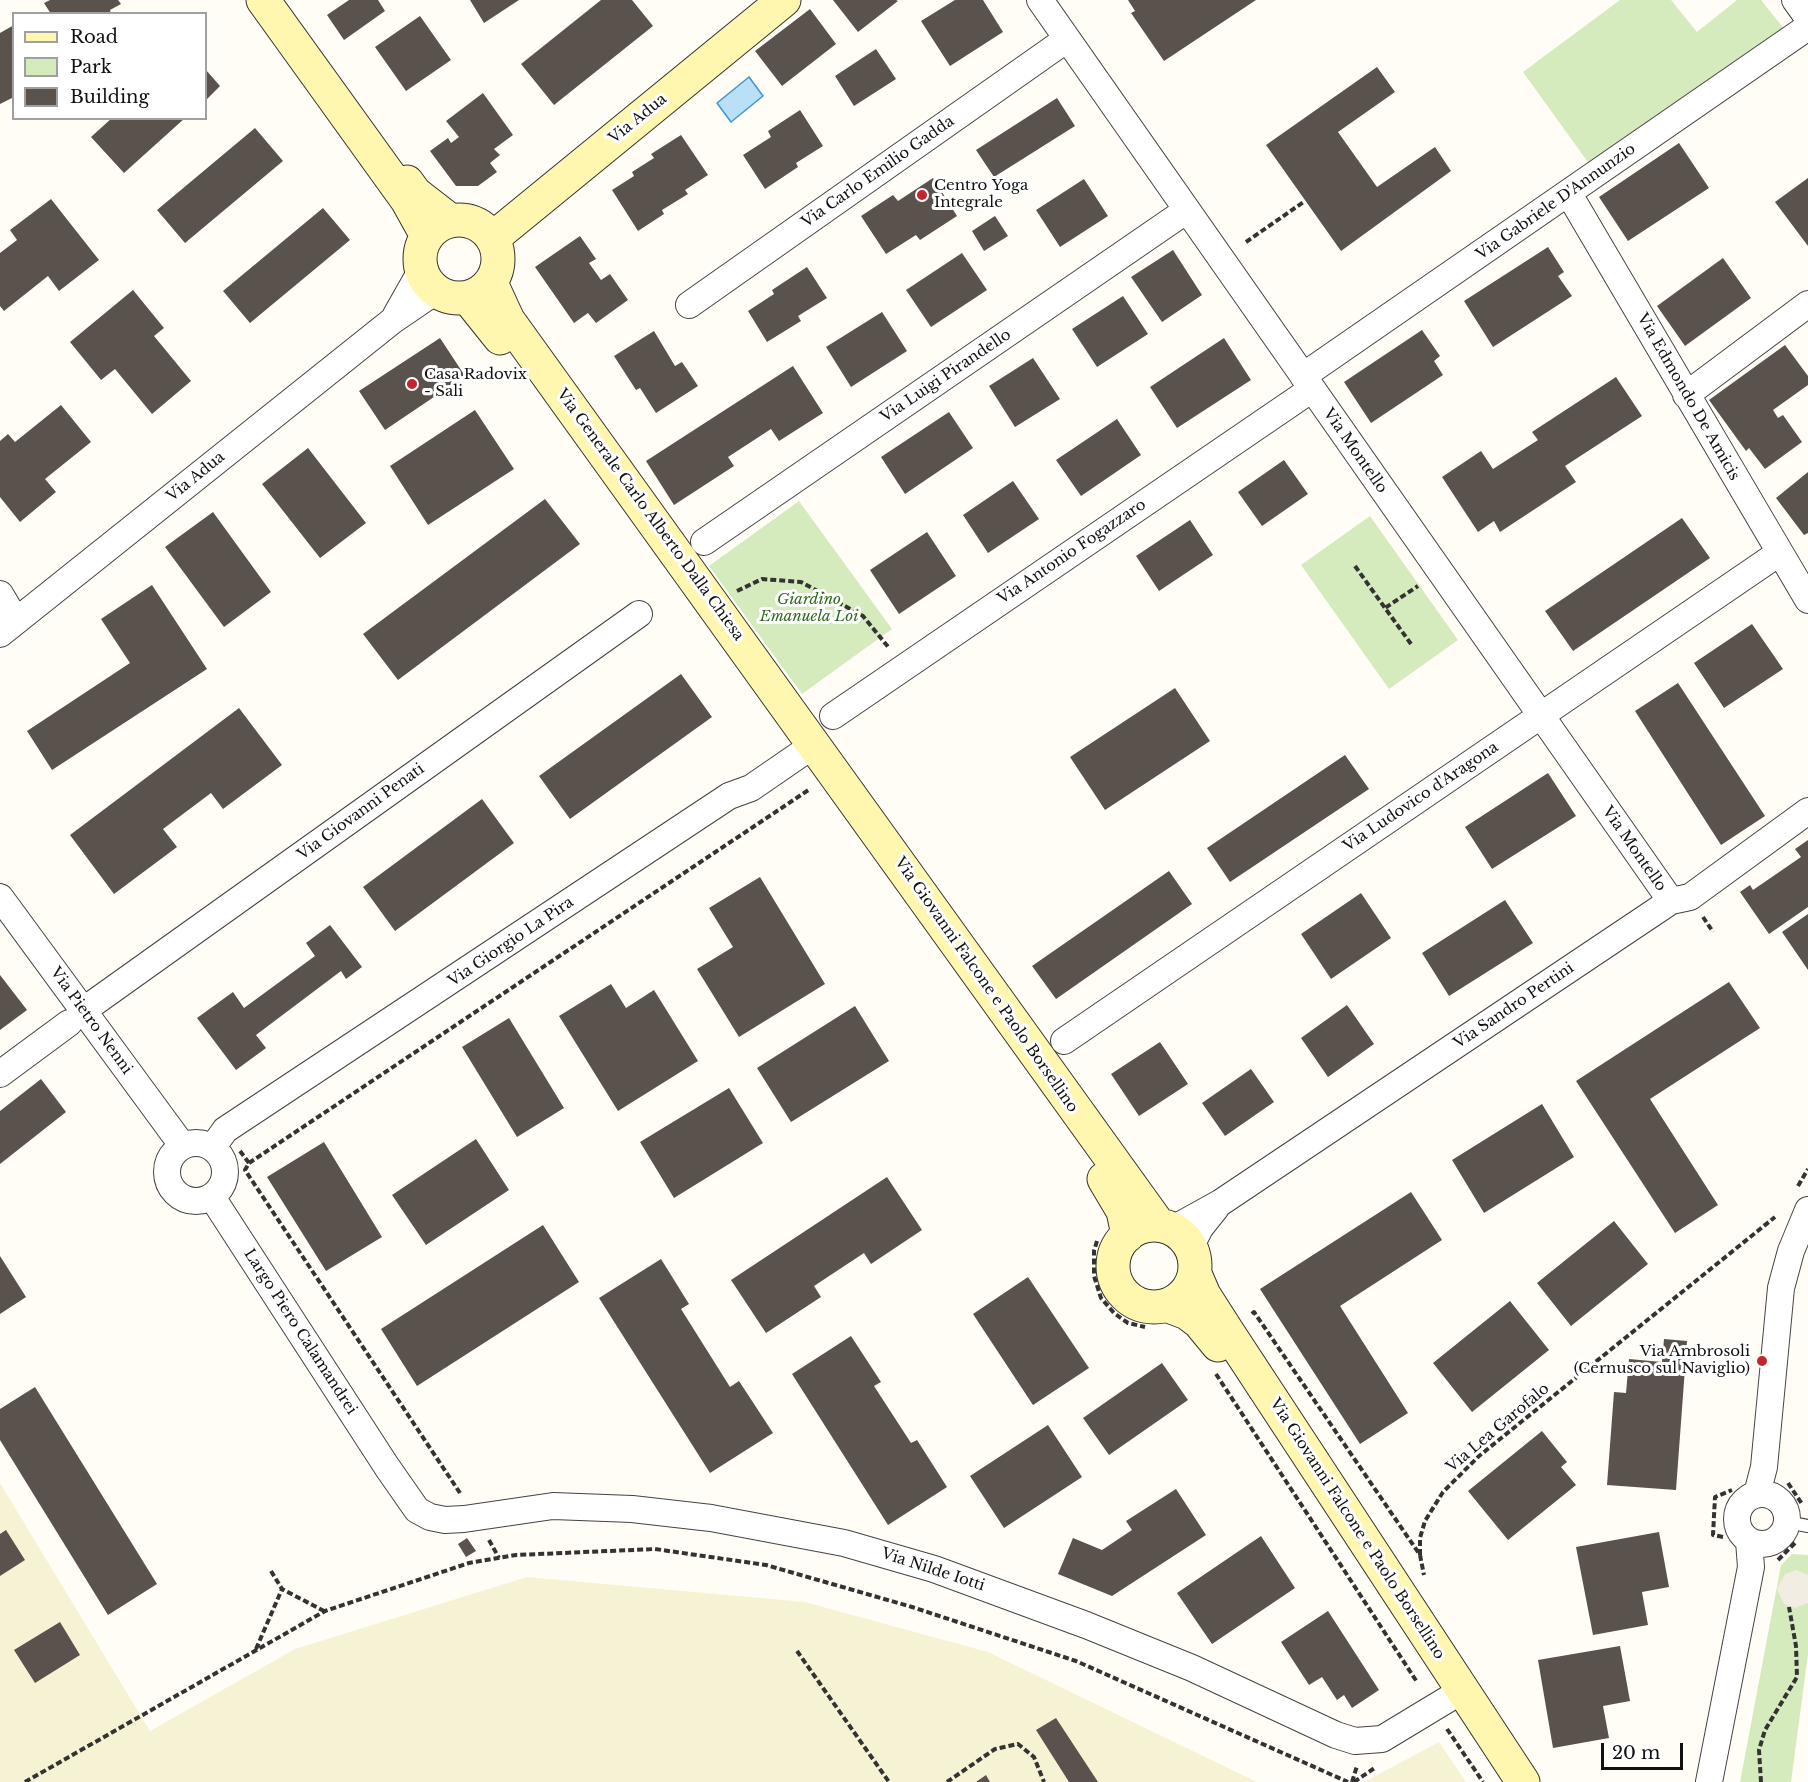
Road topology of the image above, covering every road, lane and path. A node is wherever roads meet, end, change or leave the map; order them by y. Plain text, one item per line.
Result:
1 (263, 0) edge
2 (275, 0) edge
3 (784, 0) edge
4 (1040, 0) edge
5 (1795, 0) edge
6 (1808, 18) edge
7 (1808, 27) edge
8 (1067, 39) junction
9 (1569, 194) junction
10 (1305, 201) dead end
11 (1187, 210) junction
12 (439, 228) junction
13 (493, 238) junction
14 (1246, 242) dead end
15 (429, 281) junction
16 (480, 291) junction
17 (1808, 304) edge
18 (689, 305) dead end
19 (1307, 382) junction
20 (1686, 395) junction
21 (704, 542) dead end
22 (1779, 552) junction
23 (1355, 566) dead end
24 (1426, 580) dead end
25 (0, 594) edge
26 (730, 595) dead end
27 (1808, 600) edge
28 (1385, 609) junction
29 (639, 614) dead end
30 (8, 627) edge
31 (880, 637) dead end
32 (1411, 644) dead end
33 (1540, 715) junction
34 (833, 716) dead end
35 (801, 754) junction
36 (812, 788) junction
37 (816, 794) dead end
38 (1808, 811) edge
39 (0, 897) edge
40 (1671, 901) junction
41 (76, 1017) junction
42 (1064, 1041) dead end
43 (0, 1074) edge
44 (182, 1146) junction
45 (213, 1148) junction
46 (212, 1197) junction
47 (1808, 1210) edge
48 (1782, 1211) dead end
49 (1115, 1232) junction
50 (1179, 1243) junction
51 (1157, 1316) junction
52 (1214, 1371) dead end
53 (387, 1467) joint
54 (1767, 1496) junction
55 (475, 1517) junction
56 (1798, 1524) edge
57 (1758, 1542) junction
58 (1420, 1555) dead end
59 (499, 1558) junction
60 (271, 1571) dead end
61 (282, 1589) junction
62 (1789, 1607) dead end
63 (325, 1611) junction
64 (256, 1650) junction
65 (797, 1650) dead end
66 (1417, 1682) dead end
67 (1452, 1703) junction
68 (25, 1782) edge
69 (889, 1782) edge
70 (947, 1782) edge
71 (1044, 1782) edge
72 (1348, 1782) edge
73 (1483, 1782) edge
74 (1506, 1782) edge
75 (1523, 1782) edge
76 (1709, 1782) edge
77 (1761, 1782) edge

1 - 12 street
2 - 12 street
3 - 13 street, Via Adua
4 - 8 street, Via Montello
5 - 6 street
7 - 9 street, Via Gabriele D'Annunzio
8 - 11 street, Via Montello
8 - 18 street, Via Carlo Emilio Gadda
9 - 19 street, Via Gabriele D'Annunzio
9 - 20 street, Via Edmondo De Amicis
10 - 14 path
11 - 19 street, Via Montello
11 - 21 street, Via Luigi Pirandello
12 - 13 street
12 - 15 street
13 - 16 street
15 - 16 street
15 - 30 street, Via Adua
16 - 35 street, Via Generale Carlo Alberto Dalla Chiesa
17 - 20 street
19 - 33 street, Via Montello
19 - 34 street, Via Antonio Fogazzaro
20 - 22 street, Via Edmondo De Amicis
22 - 27 street, Via Edmondo De Amicis
22 - 33 street, Via Ludovico d'Aragona
23 - 28 path
24 - 28 path
25 - 30 street
26 - 31 path
28 - 32 path
29 - 41 street, Via Giovanni Penati
33 - 40 street, Via Montello
33 - 42 street, Via Ludovico d'Aragona
35 - 36 path
35 - 45 street, Via Giorgio La Pira
35 - 49 street, Via Giovanni Falcone e Paolo Borsellino
35 - 50 street, Via Giovanni Falcone e Paolo Borsellino
36 - 37 path
36 - 55 path
38 - 40 street, Via Sandro Pertini
39 - 41 street, Via Pietro Nenni
40 - 50 street, Via Sandro Pertini
41 - 43 street, Via Giovanni Penati
41 - 44 street, Via Pietro Nenni
44 - 45 street
44 - 46 street
45 - 46 street
46 - 53 street, Largo Piero Calamandrei
47 - 54 street
48 - 58 path, Via Lea Garofalo
49 - 50 street
49 - 51 street, Via Giovanni Falcone e Paolo Borsellino
49 - 51 path
50 - 51 street
50 - 67 street, Via Giovanni Falcone e Paolo Borsellino
51 - 67 street, Via Giovanni Falcone e Paolo Borsellino
52 - 66 path
53 - 55 street, Via Nilde Iotti
54 - 56 street
54 - 57 street
55 - 59 path
55 - 67 street, Via Nilde Iotti
56 - 57 street
57 - 76 street
59 - 63 path
59 - 72 path
60 - 61 path
61 - 63 path
61 - 64 path
62 - 77 path
63 - 64 path
64 - 68 path
65 - 69 path
67 - 73 path
67 - 74 street, Via Giovanni Falcone e Paolo Borsellino
67 - 75 street, Via Giovanni Falcone e Paolo Borsellino
70 - 71 path

